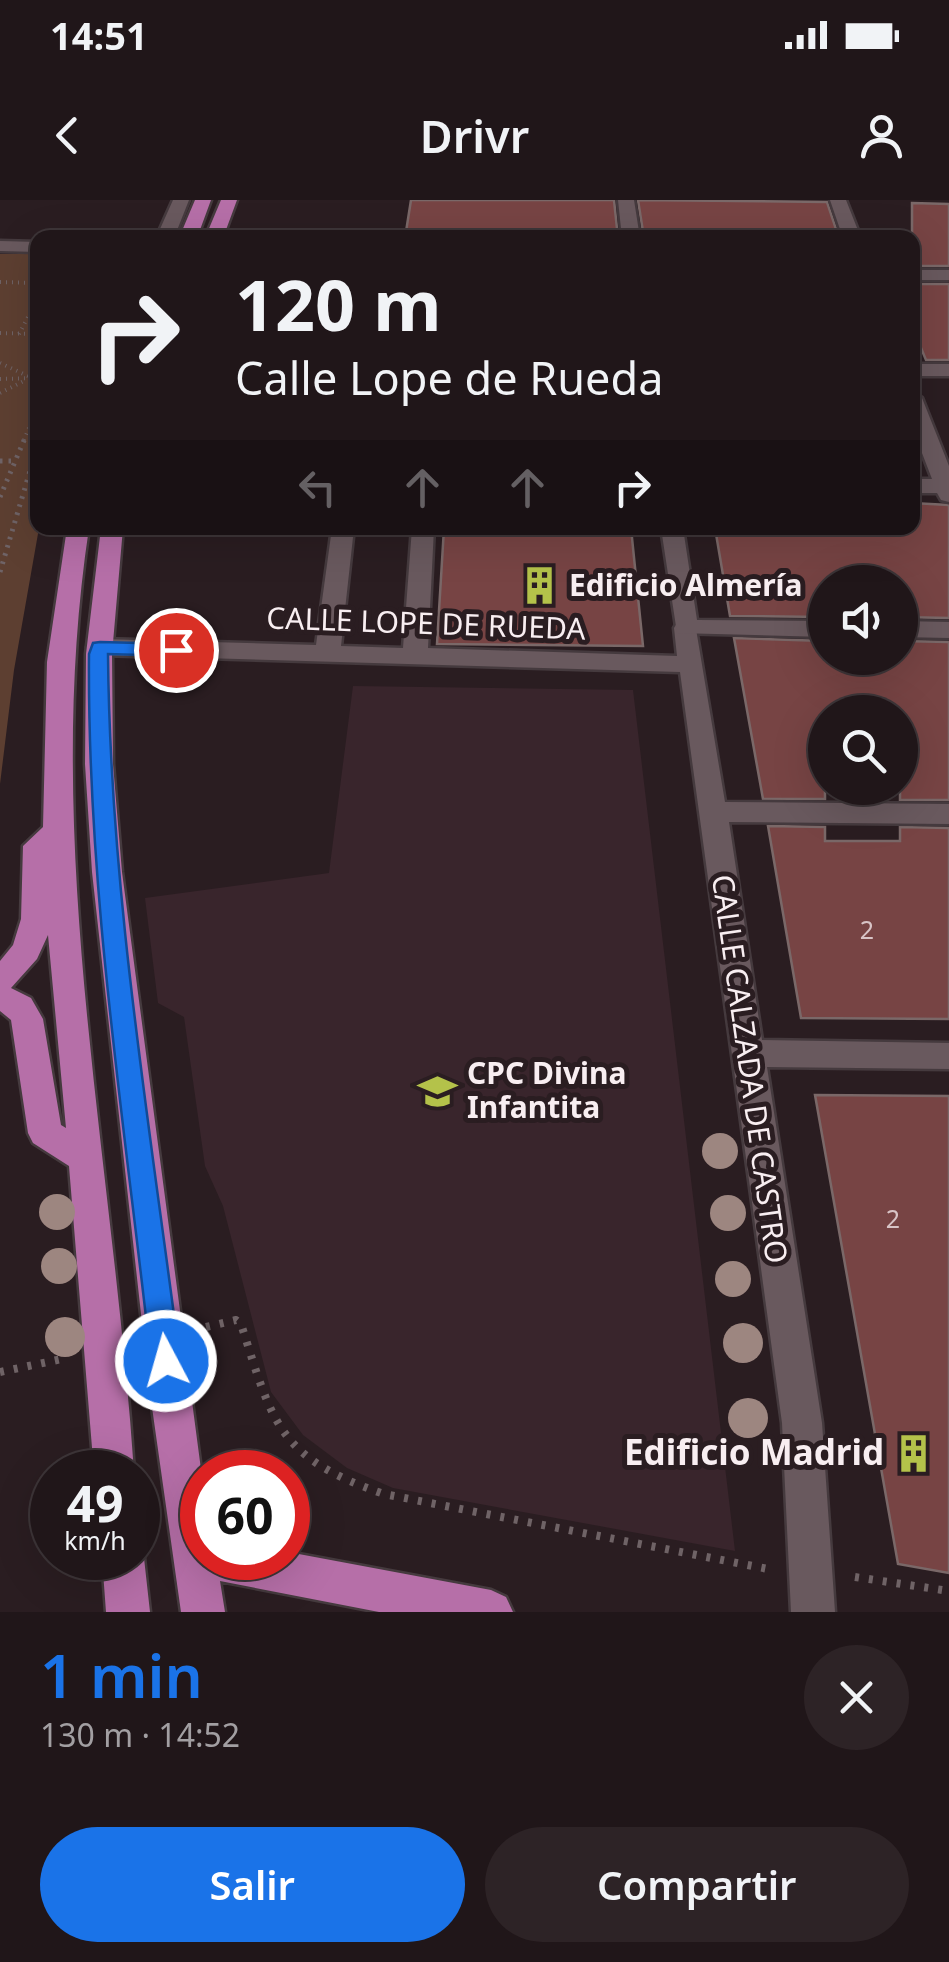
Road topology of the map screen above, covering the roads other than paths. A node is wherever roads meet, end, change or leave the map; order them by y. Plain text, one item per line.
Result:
1 (180, 200) edge
2 (203, 200) edge
3 (228, 200) edge
4 (626, 200) edge
5 (838, 200) edge
6 (167, 230) edge
7 (191, 230) edge
8 (217, 230) edge
9 (630, 230) edge
10 (849, 230) edge
11 (0, 246) edge
12 (30, 247) edge
13 (920, 275) edge
14 (949, 275) edge
15 (920, 370) edge
16 (949, 370) edge
17 (920, 418) edge
18 (920, 487) edge
19 (948, 489) edge
20 (77, 535) edge
21 (111, 535) edge
22 (342, 535) edge
23 (423, 535) edge
24 (673, 535) edge
25 (686, 628) junction
26 (808, 629) edge
27 (918, 630) edge
28 (949, 630) edge
29 (100, 648) junction
30 (327, 654) junction
31 (415, 656) junction
32 (691, 664) junction
33 (712, 812) junction
34 (949, 814) edge
35 (55, 826) junction
36 (0, 980) edge
37 (0, 997) edge
38 (746, 1053) junction
39 (949, 1056) edge
40 (85, 1158) junction
41 (112, 1450) edge
42 (181, 1450) edge
43 (310, 1577) edge
44 (124, 1580) edge
45 (202, 1580) edge
46 (128, 1612) edge
47 (203, 1612) edge
48 (491, 1612) edge
49 (813, 1612) edge

1 - 6 street
2 - 7 main road
3 - 8 main road
4 - 9 street
5 - 10 street
11 - 12 street
13 - 14 street
15 - 16 street
17 - 19 street
18 - 19 street
20 - 35 main road
21 - 29 main road
22 - 30 street
23 - 31 street
24 - 25 street, CALLE CALZADA DE CASTRO
25 - 26 street
25 - 32 street, CALLE CALZADA DE CASTRO
27 - 28 street
29 - 30 street, CALLE LOPE DE RUEDA
29 - 42 main road
30 - 31 street, CALLE LOPE DE RUEDA
31 - 32 street, CALLE LOPE DE RUEDA
32 - 33 street, CALLE CALZADA DE CASTRO
33 - 34 street
33 - 38 street, CALLE CALZADA DE CASTRO
35 - 36 main road
35 - 40 main road
37 - 40 main road
38 - 39 street
38 - 49 street, CALLE CALZADA DE CASTRO
40 - 41 main road
43 - 48 main road
44 - 46 main road
45 - 47 main road

